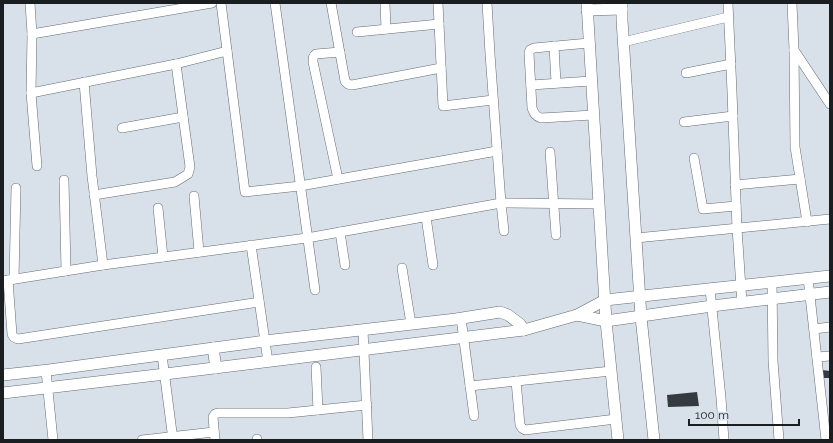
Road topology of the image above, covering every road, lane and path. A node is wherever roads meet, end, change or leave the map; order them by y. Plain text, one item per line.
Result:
1 (30, 3) edge
2 (212, 3) edge
3 (221, 3) edge
4 (275, 3) edge
5 (331, 3) edge
6 (385, 3) edge
7 (438, 3) edge
8 (487, 3) edge
9 (728, 3) edge
10 (792, 3) edge
11 (587, 6) edge
12 (622, 6) edge
13 (728, 17) junction
14 (439, 24) junction
15 (386, 29) junction
16 (357, 32) dead end
17 (32, 34) junction
18 (623, 42) junction
19 (589, 43) junction
20 (554, 46) junction
21 (794, 50) junction
22 (227, 52) junction
23 (340, 52) junction
24 (176, 64) junction
25 (731, 64) junction
26 (441, 68) junction
27 (686, 73) dead end
28 (591, 81) junction
29 (84, 82) junction
30 (556, 83) junction
31 (531, 84) junction
32 (31, 92) junction
33 (493, 100) junction
34 (830, 104) edge
35 (593, 115) junction
36 (733, 116) junction
37 (183, 117) junction
38 (684, 122) dead end
39 (122, 128) dead end
40 (497, 151) junction
41 (550, 152) dead end
42 (694, 158) dead end
43 (37, 166) dead end
44 (338, 179) junction
45 (800, 179) junction
46 (64, 180) dead end
47 (735, 185) junction
48 (300, 186) junction
49 (16, 188) dead end
50 (94, 195) junction
51 (194, 196) dead end
52 (501, 203) junction
53 (553, 204) junction
54 (599, 204) junction
55 (736, 206) junction
56 (158, 208) dead end
57 (426, 217) junction
58 (830, 219) edge
59 (807, 222) junction
60 (737, 228) junction
61 (504, 231) dead end
62 (340, 232) junction
63 (556, 235) dead end
64 (307, 238) junction
65 (636, 238) junction
66 (251, 245) junction
67 (199, 252) junction
68 (163, 257) junction
69 (103, 265) junction
70 (345, 265) dead end
71 (433, 265) dead end
72 (402, 268) dead end
73 (66, 271) junction
74 (830, 276) edge
75 (808, 278) junction
76 (8, 280) edge
77 (772, 282) junction
78 (740, 286) junction
79 (710, 289) junction
80 (315, 290) dead end
81 (830, 292) edge
82 (810, 295) junction
83 (640, 297) junction
84 (773, 299) junction
85 (604, 300) junction
86 (259, 302) junction
87 (742, 303) junction
88 (712, 306) junction
89 (577, 315) junction
90 (641, 317) junction
91 (461, 318) junction
92 (606, 321) junction
93 (411, 324) junction
94 (830, 327) edge
95 (814, 329) junction
96 (363, 330) junction
97 (524, 330) junction
98 (464, 338) junction
99 (265, 341) junction
100 (213, 348) junction
101 (364, 350) junction
102 (162, 355) junction
103 (830, 356) edge
104 (817, 357) junction
105 (268, 362) junction
106 (316, 367) dead end
107 (216, 368) junction
108 (46, 371) junction
109 (611, 371) junction
110 (165, 374) junction
111 (3, 375) edge
112 (516, 381) junction
113 (470, 386) junction
114 (48, 388) junction
115 (3, 393) edge
116 (366, 405) junction
117 (318, 410) junction
118 (474, 416) dead end
119 (616, 419) junction
120 (828, 430) edge
121 (215, 436) edge
122 (172, 438) edge
123 (53, 440) edge
124 (142, 440) edge
125 (363, 440) edge
126 (368, 440) edge
127 (618, 440) edge
128 (654, 440) edge
129 (724, 440) edge
130 (778, 440) edge
131 (826, 440) edge

1 - 17 street
2 - 17 street
3 - 22 street
4 - 48 street
5 - 23 street
6 - 15 street
7 - 14 street
8 - 33 street
9 - 13 street
10 - 21 street
11 - 12 street
11 - 19 street
12 - 18 street
13 - 18 street
13 - 25 street
14 - 15 street
14 - 26 street
15 - 16 street
17 - 32 street
18 - 65 street
19 - 20 street
19 - 28 street
20 - 30 street
20 - 31 street
21 - 34 street
21 - 45 street
22 - 24 street
22 - 48 street
23 - 26 street
23 - 44 street
24 - 29 street
24 - 37 street
25 - 27 street
25 - 36 street
26 - 33 street
28 - 30 street
28 - 35 street
29 - 32 street
29 - 50 street
30 - 31 street
31 - 35 street
32 - 43 street
33 - 40 street
35 - 54 street
36 - 38 street
36 - 47 street
37 - 39 street
37 - 50 street
40 - 44 street
40 - 52 street
41 - 53 street
42 - 55 street
44 - 48 street
45 - 47 street
45 - 59 street
46 - 73 street
47 - 55 street
48 - 64 street
49 - 76 street
50 - 69 street
51 - 67 street
52 - 53 street
52 - 57 street
52 - 61 street
53 - 54 street
53 - 63 street
54 - 85 street
55 - 60 street
56 - 68 street
57 - 62 street
57 - 71 street
58 - 59 street
59 - 60 street
60 - 65 street
60 - 78 street
62 - 64 street
62 - 70 street
64 - 66 street
64 - 80 street
65 - 83 street
66 - 67 street
66 - 86 street
67 - 68 street
68 - 69 street
69 - 73 street
72 - 93 street
73 - 76 street
74 - 75 street
75 - 77 street
75 - 82 street
76 - 86 street
77 - 78 street
77 - 84 street
78 - 79 street
78 - 87 street
79 - 83 street
79 - 88 street
81 - 82 street
82 - 84 street
82 - 95 street
83 - 85 street
83 - 90 street
84 - 87 street
84 - 130 street
85 - 89 street
85 - 92 street
86 - 99 street
87 - 88 street
88 - 90 street
88 - 129 street
89 - 92 street
89 - 97 street
90 - 92 street
90 - 128 street
91 - 93 street
91 - 97 street
91 - 98 street
92 - 109 street
93 - 96 street
94 - 95 street
95 - 104 street
96 - 99 street
96 - 101 street
97 - 98 street
98 - 101 street
98 - 113 street
99 - 100 street
99 - 105 street
100 - 102 street
100 - 107 street
101 - 105 street
101 - 116 street
102 - 108 street
102 - 110 street
103 - 104 street
104 - 120 street
105 - 107 street
106 - 117 street
107 - 110 street
108 - 111 street
108 - 114 street
109 - 112 street
109 - 119 street
110 - 114 street
110 - 122 street
112 - 113 street
112 - 119 street
113 - 118 street
114 - 115 street
114 - 123 street
116 - 117 street
116 - 126 street
117 - 121 street
119 - 127 street
120 - 131 street
121 - 122 street
122 - 124 street
125 - 126 street

